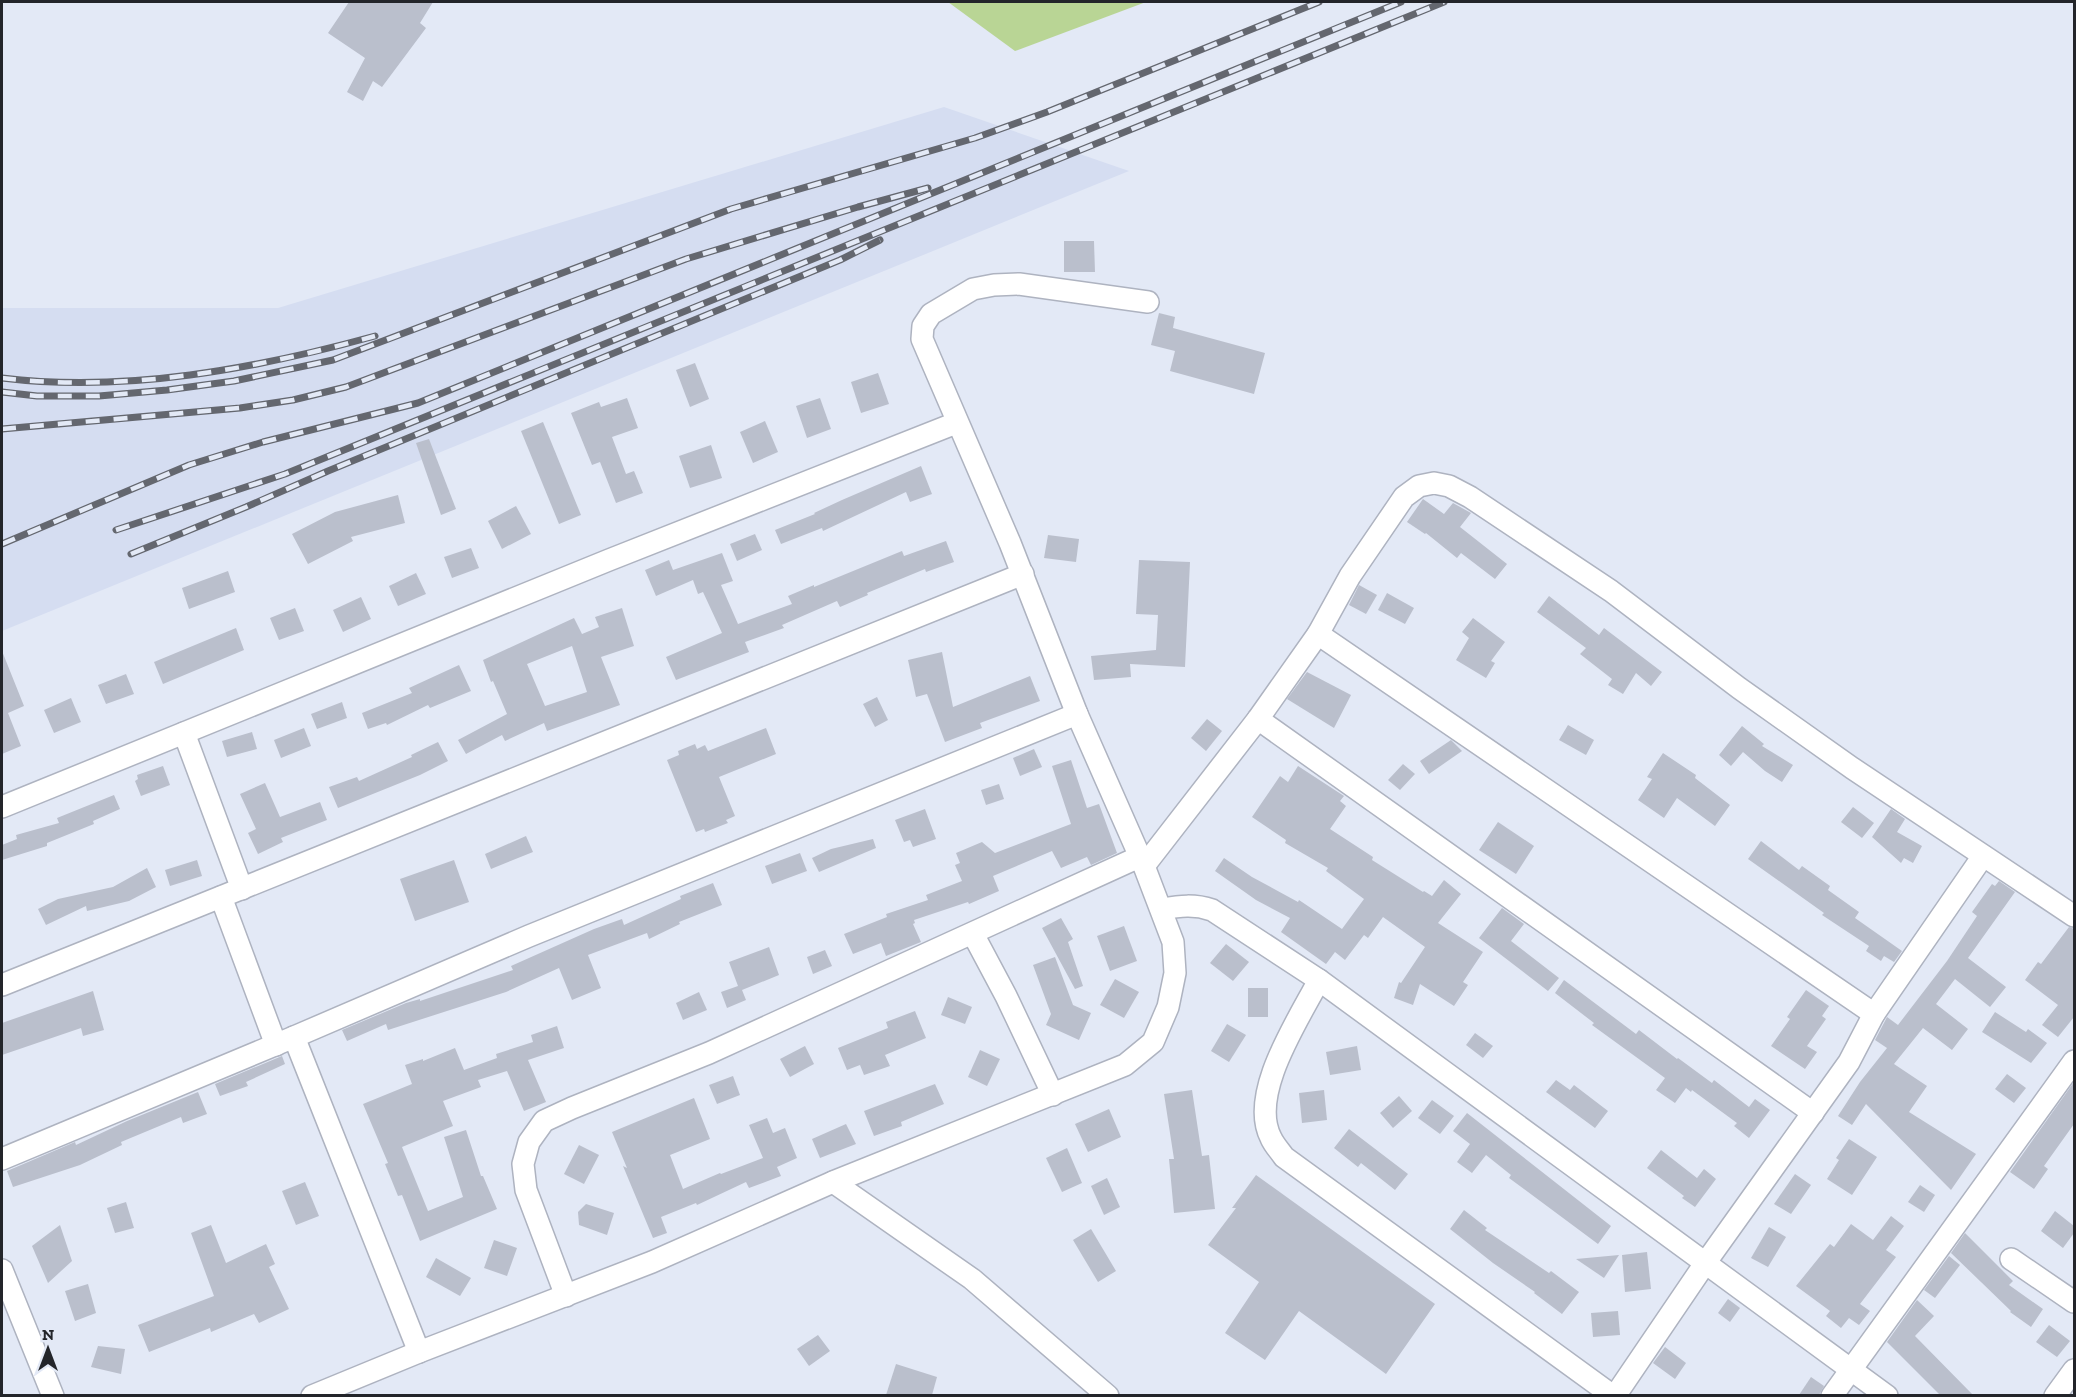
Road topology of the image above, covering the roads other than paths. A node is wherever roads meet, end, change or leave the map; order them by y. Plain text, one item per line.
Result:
1 (1148, 302) dead end
2 (956, 423) junction
3 (1023, 574) junction
4 (1318, 634) junction
5 (1077, 714) junction
6 (1258, 719) junction
7 (184, 733) junction
8 (2, 807) edge
9 (1983, 856) junction
10 (1141, 861) junction
11 (242, 889) junction
12 (222, 897) junction
13 (1162, 909) junction
14 (2074, 916) edge
15 (973, 934) junction
16 (1319, 980) junction
17 (2, 985) edge
18 (1874, 1014) junction
19 (285, 1041) junction
20 (2074, 1061) edge
21 (1053, 1095) junction
22 (1813, 1113) junction
23 (2, 1159) edge
24 (833, 1182) junction
25 (2011, 1258) dead end
26 (1706, 1262) junction
27 (2, 1270) edge
28 (566, 1296) junction
29 (2074, 1302) edge
30 (418, 1352) junction
31 (1851, 1368) junction
32 (2074, 1370) edge
33 (53, 1395) edge
34 (312, 1395) edge
35 (1108, 1395) edge
36 (1614, 1395) edge
37 (1832, 1395) edge
38 (1887, 1395) edge
39 (2055, 1395) edge

1 - 2 street
2 - 3 street
2 - 7 street
3 - 5 street
3 - 11 street
4 - 6 street
4 - 9 street
4 - 18 street
5 - 10 street
5 - 19 street
6 - 10 street
6 - 22 street
7 - 8 street
7 - 11 street
9 - 14 street
9 - 18 street
10 - 13 street
10 - 15 street
11 - 12 street
12 - 17 street
12 - 19 street
13 - 16 street
13 - 21 street
15 - 21 street
15 - 28 street
16 - 26 street
16 - 36 street
18 - 22 street
19 - 23 street
19 - 30 street
20 - 31 street
21 - 24 street
22 - 26 street
24 - 28 street
24 - 35 street
25 - 29 street
26 - 31 street
26 - 36 street
27 - 33 street
28 - 30 street
30 - 34 street
31 - 37 street
31 - 38 street
32 - 39 street

